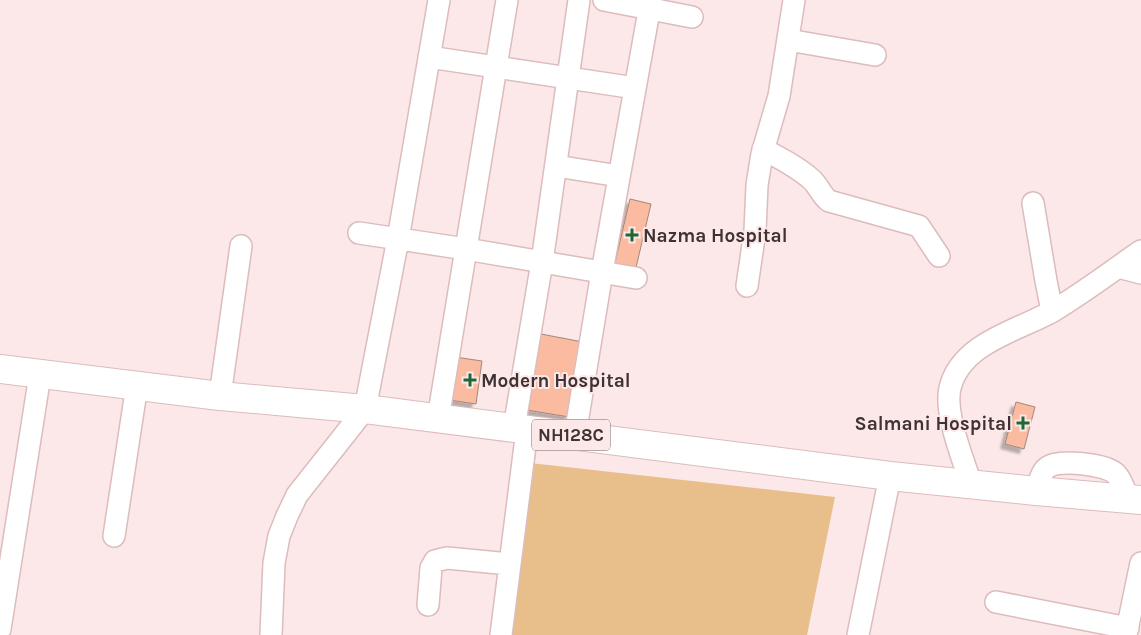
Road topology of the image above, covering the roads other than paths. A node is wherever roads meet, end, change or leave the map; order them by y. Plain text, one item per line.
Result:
1 (439, 0) edge
2 (507, 0) edge
3 (580, 0) edge
4 (604, 0) edge
5 (794, 0) edge
6 (650, 4) edge
7 (692, 17) dead end
8 (788, 40) junction
9 (875, 55) dead end
10 (429, 56) junction
11 (496, 66) junction
12 (569, 78) junction
13 (635, 88) junction
14 (763, 149) junction
15 (556, 166) junction
16 (619, 176) junction
17 (1033, 203) dead end
18 (359, 233) dead end
19 (398, 239) junction
20 (241, 246) dead end
21 (466, 249) junction
22 (1141, 252) edge
23 (939, 256) dead end
24 (542, 262) junction
25 (1118, 267) junction
26 (602, 272) junction
27 (1141, 273) edge
28 (636, 278) dead end
29 (747, 286) dead end
30 (1052, 311) junction
31 (0, 369) edge
32 (40, 375) junction
33 (137, 386) junction
34 (220, 396) junction
35 (365, 409) junction
36 (438, 419) junction
37 (521, 429) junction
38 (575, 435) junction
39 (890, 476) junction
40 (971, 484) junction
41 (1135, 500) edge
42 (114, 536) dead end
43 (1141, 563) edge
44 (509, 564) junction
45 (996, 602) dead end
46 (428, 605) dead end
47 (0, 629) edge
48 (1127, 631) edge
49 (271, 635) edge
50 (501, 635) edge
51 (858, 635) edge

1 - 10 street
2 - 11 street
3 - 12 street
4 - 6 street
5 - 8 street
6 - 7 street
6 - 13 street
8 - 9 street
8 - 14 street
10 - 11 street
10 - 19 street
11 - 12 street
11 - 21 street
12 - 13 street
12 - 15 street
13 - 16 street
14 - 23 street
14 - 29 street
15 - 16 street
15 - 24 street
16 - 26 street
17 - 30 street
18 - 19 street
19 - 21 street
19 - 35 street
20 - 34 street
21 - 24 street
21 - 36 street
22 - 25 street
24 - 26 street
24 - 37 street
25 - 27 street
25 - 30 street
26 - 28 street
26 - 38 street
30 - 40 street
31 - 32 highway, NH128C
32 - 33 highway, NH128C
32 - 47 street
33 - 34 highway, NH128C
33 - 42 street
34 - 35 highway, NH128C
35 - 36 highway, NH128C
35 - 49 street
36 - 37 highway, NH128C
37 - 38 highway, NH128C
37 - 44 street
38 - 39 highway, NH128C
39 - 40 highway, NH128C
39 - 51 street
40 - 41 highway, NH128C
43 - 48 street
44 - 46 street
44 - 50 street
45 - 48 street

